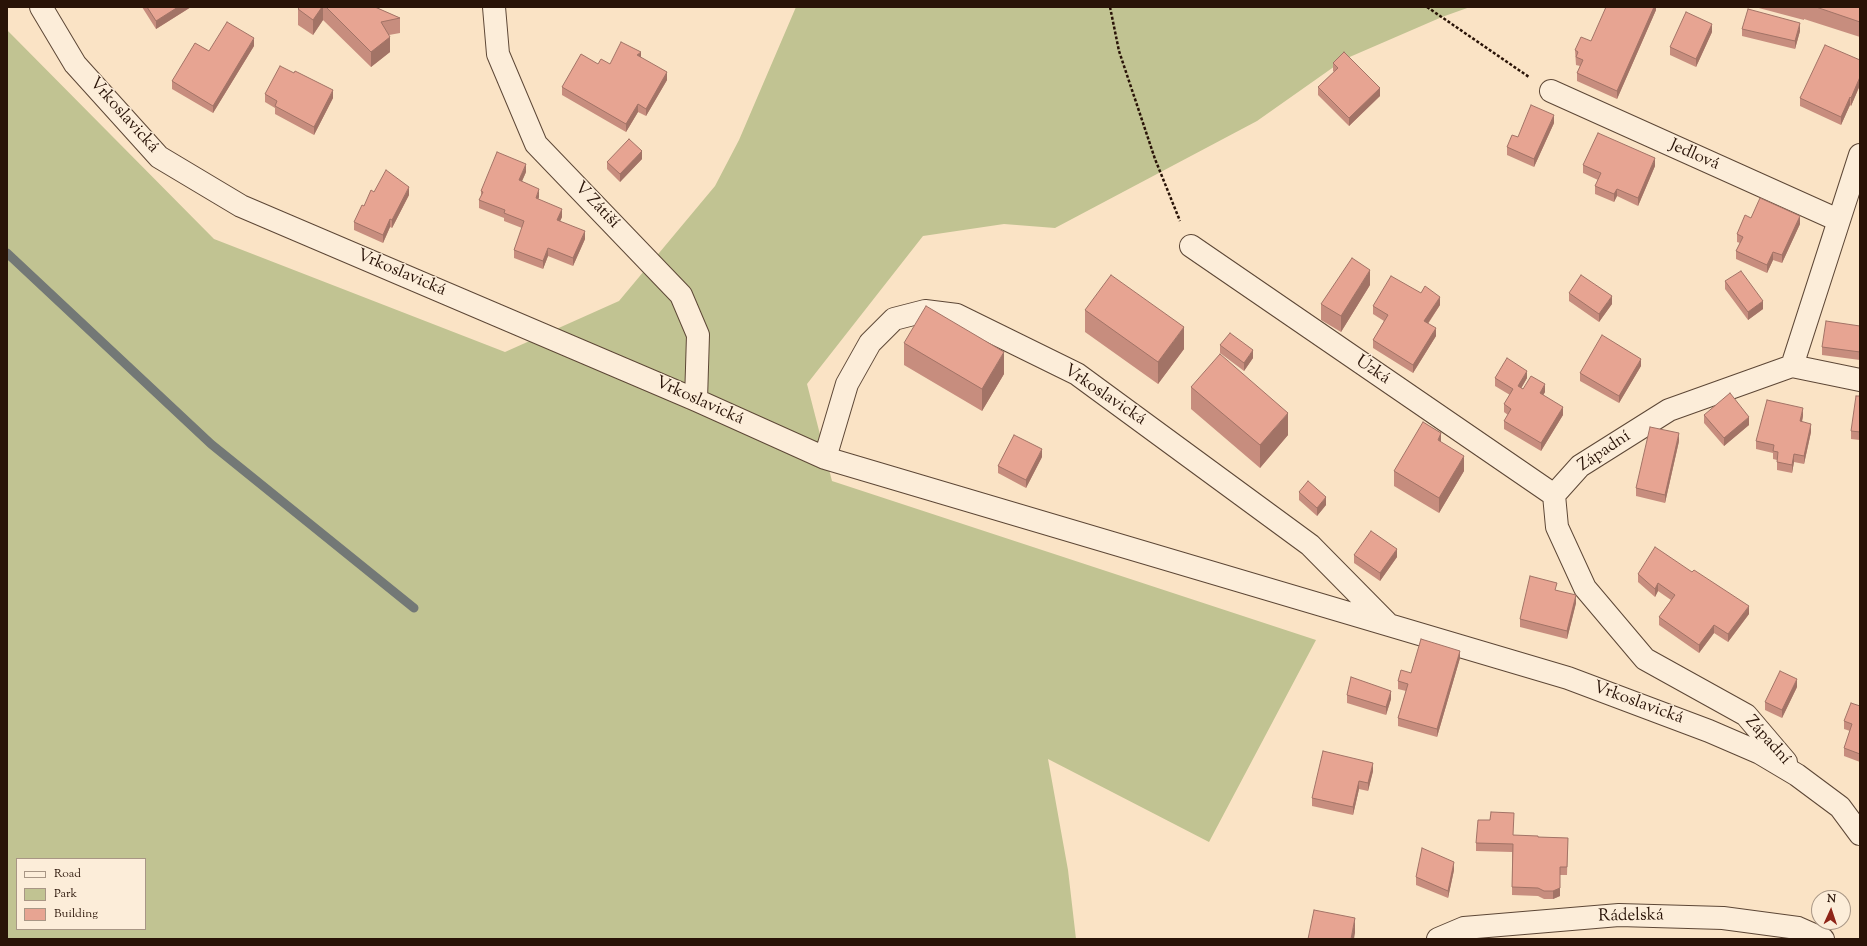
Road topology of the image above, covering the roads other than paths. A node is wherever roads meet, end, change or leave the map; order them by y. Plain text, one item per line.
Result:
1 (41, 7) edge
2 (494, 7) edge
3 (1551, 92) road end
4 (1860, 155) edge
5 (1838, 220) junction
6 (1191, 246) road end
7 (1792, 366) junction
8 (1860, 380) edge
9 (696, 400) junction
10 (825, 458) junction
11 (1554, 495) junction
12 (1389, 625) junction
13 (1797, 775) junction
14 (1860, 834) edge
15 (1438, 939) edge
16 (1823, 939) edge

1 - 9 street, Vrkoslavická
2 - 9 street, V Zátiší
3 - 5 street, Jedlová
4 - 5 street
5 - 7 street
6 - 11 street, Úzká
7 - 8 street
7 - 11 street, Západní
9 - 10 street, Vrkoslavická
10 - 12 street, Vrkoslavická
10 - 12 street, Vrkoslavická
11 - 13 street, Západní
12 - 13 street, Vrkoslavická
13 - 14 street, Vrkoslavická
15 - 16 street, Rádelská

